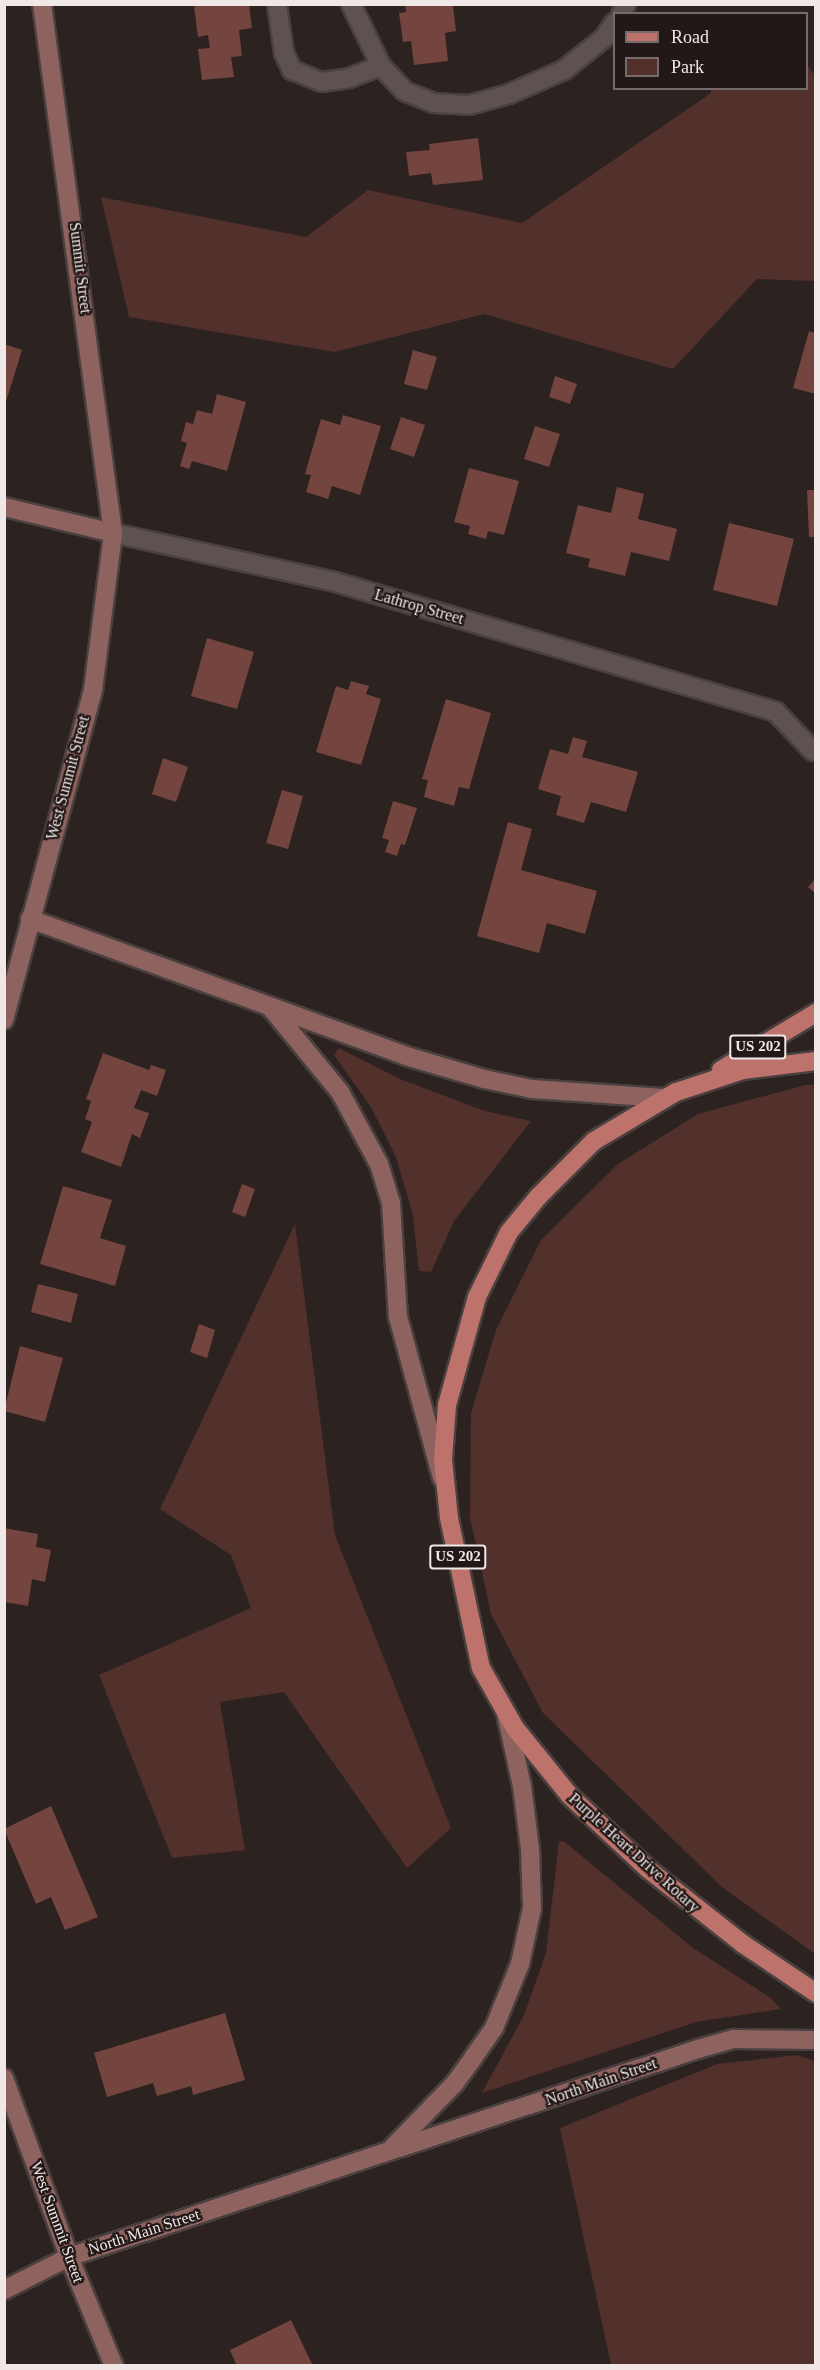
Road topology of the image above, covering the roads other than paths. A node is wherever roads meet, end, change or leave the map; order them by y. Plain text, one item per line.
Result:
1 (42, 4) edge
2 (277, 4) edge
3 (351, 4) edge
4 (613, 26) edge
5 (381, 66) junction
6 (4, 507) edge
7 (114, 532) junction
8 (813, 752) dead end
9 (30, 919) junction
10 (270, 1007) junction
11 (816, 1013) edge
12 (4, 1020) edge
13 (816, 1061) edge
14 (701, 1082) junction
15 (664, 1098) junction
16 (445, 1489) junction
17 (506, 1714) junction
18 (816, 1993) edge
19 (816, 2040) edge
20 (4, 2078) edge
21 (391, 2150) junction
22 (69, 2257) junction
23 (4, 2290) edge
24 (114, 2366) edge

1 - 7 street, Summit Street
2 - 5 street
3 - 5 street
4 - 5 street
6 - 7 street, Lathrop Street
7 - 8 street, Lathrop Street
7 - 9 street, West Summit Street
9 - 10 street
9 - 12 street, West Summit Street
10 - 15 street
10 - 16 street
11 - 14 main road, US 202
13 - 14 main road, Purple Heart Drive Rotary
14 - 15 main road, Purple Heart Drive Rotary / US 202
15 - 16 main road, Purple Heart Drive Rotary / US 202
16 - 17 main road, Purple Heart Drive Rotary / US 202
17 - 18 main road, Purple Heart Drive Rotary / US 202
17 - 21 street, North Main Street
19 - 21 street, North Main Street
20 - 22 street, West Summit Street
21 - 22 street, North Main Street
22 - 23 street, North Main Street
22 - 24 street, West Summit Street

